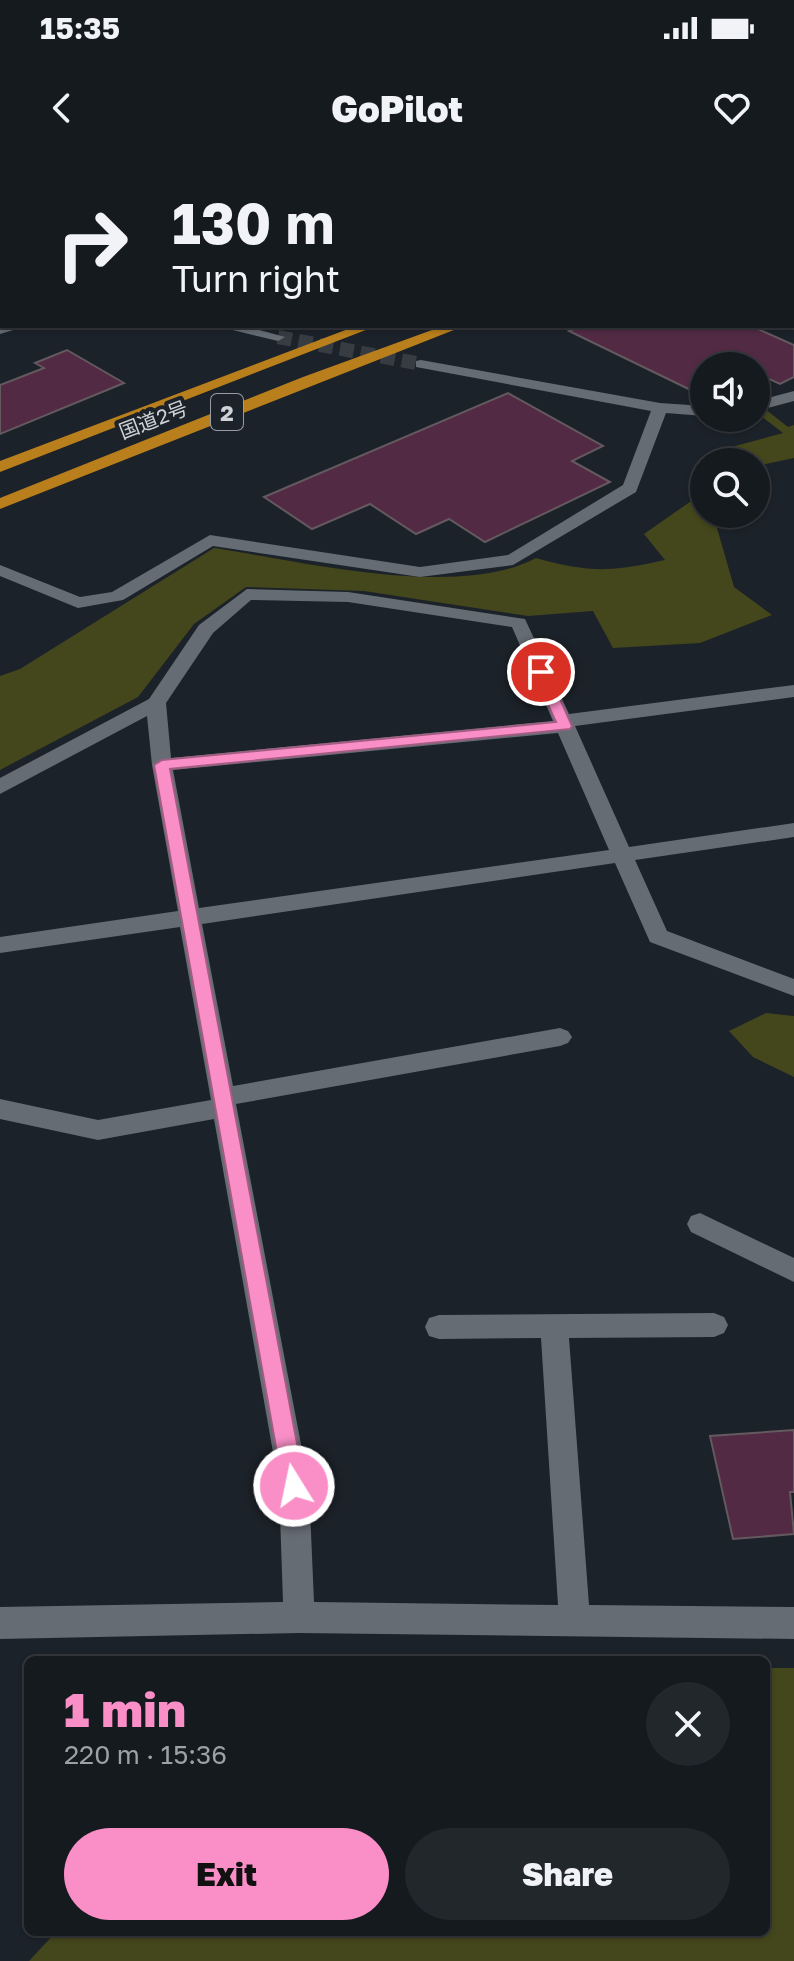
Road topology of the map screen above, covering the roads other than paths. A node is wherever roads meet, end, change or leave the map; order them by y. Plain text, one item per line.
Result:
1 (233, 328) edge
2 (364, 328) edge
3 (451, 328) edge
4 (278, 337) tunnel mouth
5 (421, 364) tunnel mouth
6 (794, 396) edge
7 (770, 402) edge
8 (660, 408) junction
9 (690, 410) edge
10 (0, 467) edge
11 (0, 504) edge
12 (0, 570) edge
13 (794, 691) edge
14 (156, 703) junction
15 (564, 723) junction
16 (162, 765) junction
17 (0, 787) edge
18 (794, 830) edge
19 (622, 852) junction
20 (190, 917) junction
21 (0, 945) edge
22 (794, 988) edge
23 (560, 1037) dead end
24 (224, 1102) junction
25 (0, 1109) edge
26 (700, 1224) dead end
27 (794, 1271) edge
28 (714, 1325) dead end
29 (554, 1326) junction
30 (439, 1327) dead end
31 (299, 1617) junction
32 (575, 1621) junction
33 (0, 1623) edge
34 (794, 1623) edge

1 - 4 street
2 - 10 highway, 国道2号 / 2
3 - 11 highway, 国道2号 / 2
5 - 8 street
6 - 7 street
8 - 9 street
8 - 12 street
13 - 15 street
14 - 15 street
14 - 16 street
14 - 17 street
15 - 16 street
15 - 19 street
16 - 20 street
18 - 19 street
19 - 20 street
19 - 22 street
20 - 21 street
20 - 24 street
23 - 24 street
24 - 25 street
24 - 31 street
26 - 27 street
28 - 29 street
29 - 30 street
29 - 32 street
31 - 32 street
31 - 33 street
32 - 34 street

